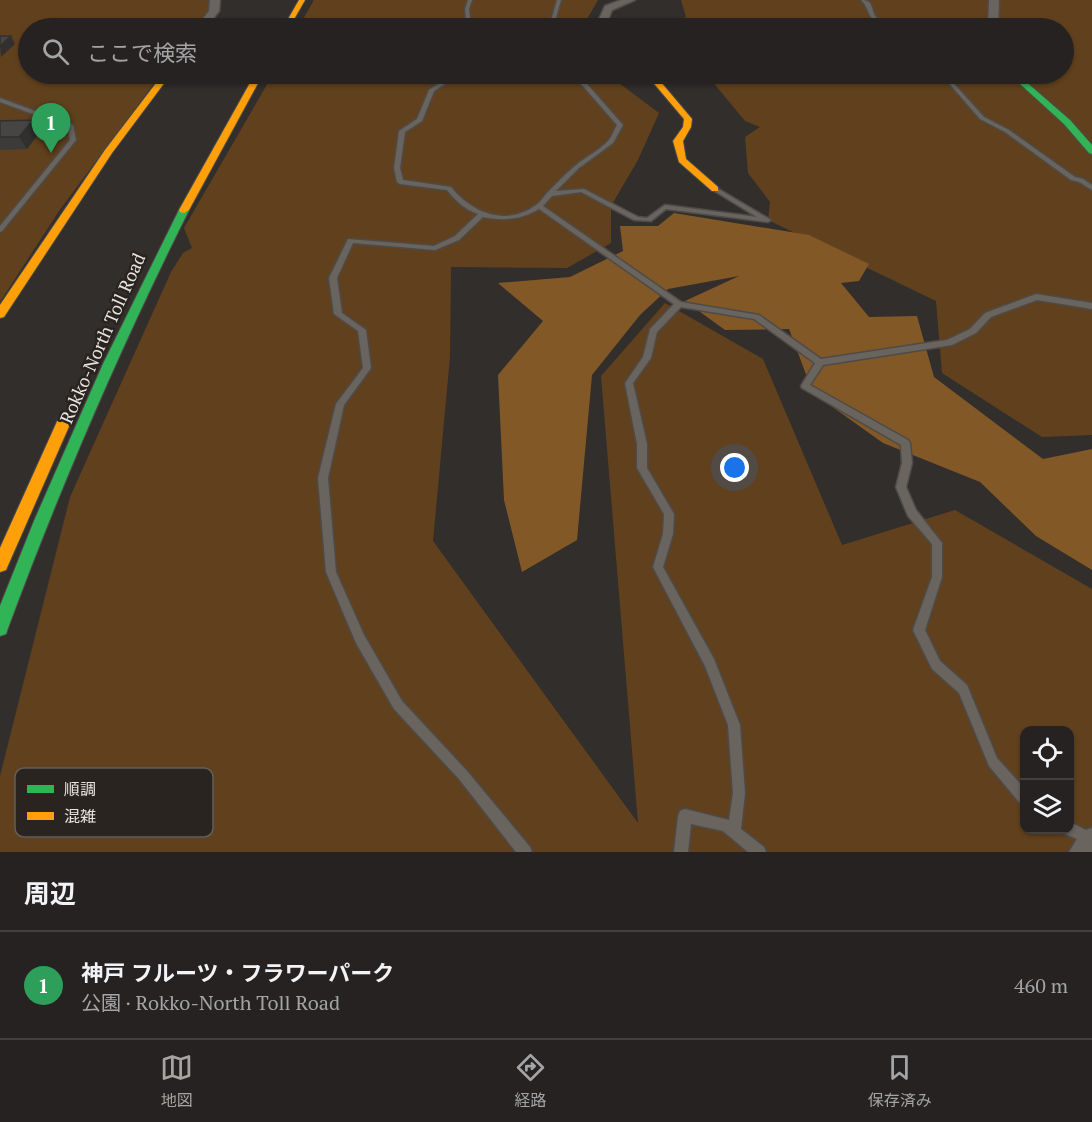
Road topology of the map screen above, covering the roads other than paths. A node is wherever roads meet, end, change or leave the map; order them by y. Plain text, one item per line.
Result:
1 (215, 0) edge
2 (289, 0) edge
3 (302, 0) edge
4 (470, 0) edge
5 (559, 0) edge
6 (630, 0) edge
7 (863, 0) edge
8 (994, 0) edge
9 (279, 11) dead end
10 (209, 18) edge
11 (277, 18) edge
12 (279, 18) edge
13 (292, 18) edge
14 (468, 18) edge
15 (554, 18) edge
16 (604, 18) edge
17 (874, 18) edge
18 (993, 18) edge
19 (159, 84) edge
20 (240, 84) edge
21 (253, 84) edge
22 (441, 84) edge
23 (584, 84) edge
24 (658, 84) edge
25 (952, 84) edge
26 (1024, 84) edge
27 (0, 100) edge
28 (203, 146) dead end
29 (1092, 151) edge
30 (1092, 188) edge
31 (714, 189) joint
32 (550, 194) junction
33 (540, 207) junction
34 (480, 215) junction
35 (0, 230) edge
36 (680, 304) junction
37 (1092, 306) edge
38 (0, 314) edge
39 (820, 362) junction
40 (73, 402) dead end
41 (0, 565) edge
42 (0, 628) edge
43 (1020, 792) edge
44 (1074, 830) edge
45 (734, 832) junction
46 (1089, 836) edge
47 (525, 852) edge
48 (681, 852) edge
49 (759, 852) edge
50 (1076, 852) edge
51 (1087, 852) edge

1 - 10 street
2 - 12 main road
3 - 13 main road
4 - 14 lane
5 - 15 lane
6 - 16 street
7 - 17 lane
8 - 18 street
9 - 11 main road
19 - 38 main road
20 - 28 main road
21 - 42 main road, Rokko-North Toll Road
22 - 34 lane
23 - 32 lane
24 - 31 main road
25 - 30 lane
26 - 29 main road
27 - 35 lane
31 - 32 lane
32 - 33 lane
33 - 34 lane
33 - 36 lane
34 - 47 lane
36 - 39 lane
36 - 45 lane
37 - 39 lane
39 - 43 lane
40 - 41 main road, Rokko-North Toll Road
44 - 46 lane
45 - 48 lane
45 - 49 lane
46 - 50 lane
46 - 51 lane

